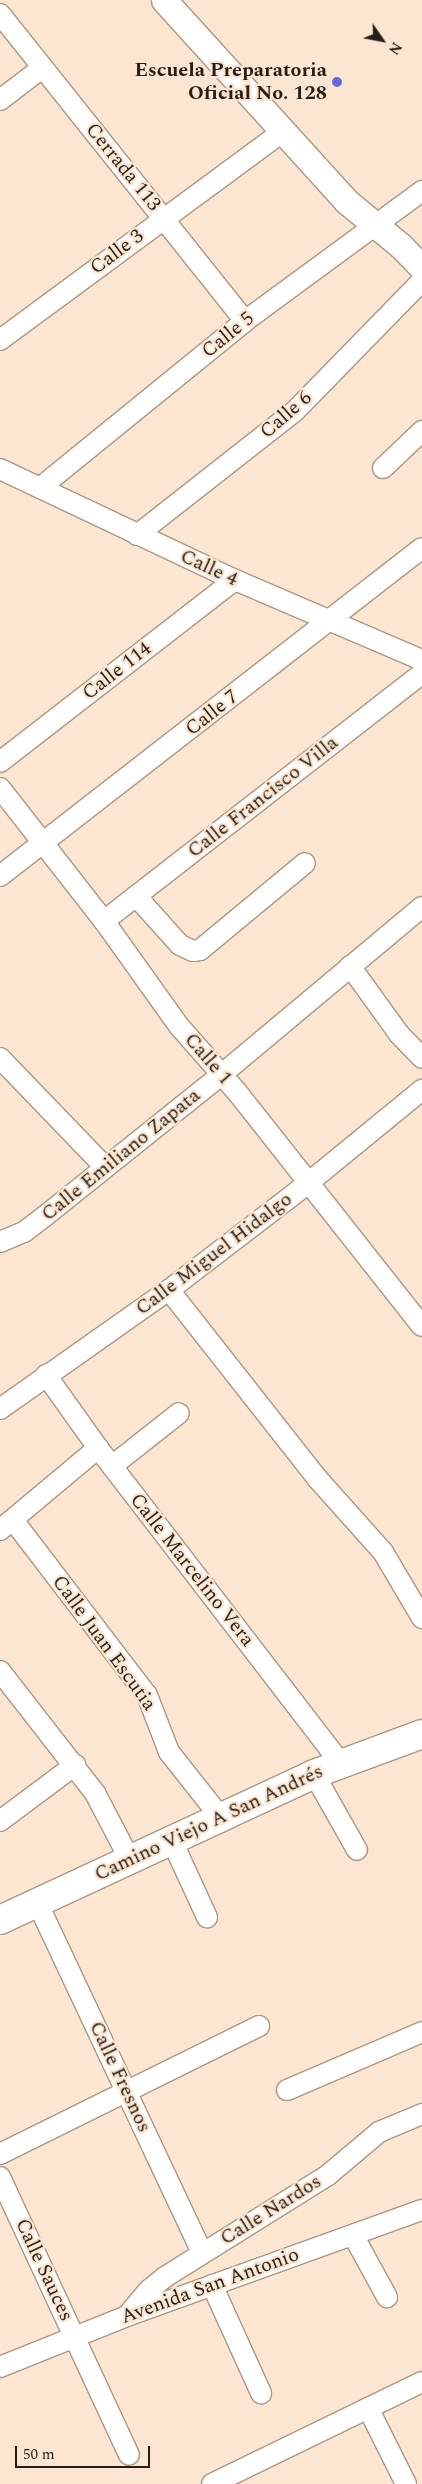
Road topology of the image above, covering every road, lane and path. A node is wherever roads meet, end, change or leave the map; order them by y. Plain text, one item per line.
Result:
1 (164, 0) edge
2 (0, 14) edge
3 (42, 68) junction
4 (0, 100) edge
5 (283, 131) junction
6 (422, 191) edge
7 (164, 217) junction
8 (375, 226) junction
9 (422, 268) edge
10 (422, 281) edge
11 (245, 321) junction
12 (0, 340) edge
13 (422, 431) edge
14 (384, 468) dead end
15 (0, 469) edge
16 (41, 487) junction
17 (137, 535) junction
18 (422, 548) edge
19 (235, 580) junction
20 (330, 622) junction
21 (422, 660) edge
22 (422, 673) edge
23 (0, 762) edge
24 (0, 788) edge
25 (44, 843) junction
26 (305, 863) dead end
27 (0, 876) edge
28 (136, 896) junction
29 (422, 907) edge
30 (104, 921) junction
31 (350, 966) junction
32 (0, 1058) edge
33 (422, 1058) edge
34 (221, 1075) junction
35 (422, 1090) edge
36 (105, 1167) junction
37 (307, 1184) junction
38 (0, 1242) edge
39 (169, 1290) junction
40 (422, 1326) edge
41 (46, 1375) junction
42 (0, 1409) edge
43 (179, 1413) dead end
44 (98, 1448) junction
45 (112, 1466) junction
46 (6, 1525) edge
47 (422, 1618) edge
48 (2, 1678) edge
49 (422, 1734) edge
50 (341, 1763) junction
51 (75, 1765) junction
52 (314, 1774) junction
53 (222, 1819) junction
54 (0, 1821) edge
55 (172, 1841) junction
56 (357, 1850) dead end
57 (130, 1860) junction
58 (37, 1902) junction
59 (207, 1917) dead end
60 (0, 1920) edge
61 (259, 2026) dead end
62 (422, 2032) edge
63 (127, 2090) junction
64 (287, 2090) dead end
65 (422, 2114) edge
66 (0, 2154) edge
67 (0, 2177) edge
68 (422, 2210) edge
69 (353, 2235) junction
70 (202, 2253) junction
71 (212, 2285) junction
72 (387, 2297) dead end
73 (127, 2316) junction
74 (75, 2336) junction
75 (0, 2367) edge
76 (422, 2382) edge
77 (261, 2393) dead end
78 (368, 2408) junction
79 (129, 2455) dead end
80 (212, 2484) edge
81 (406, 2484) edge

1 - 5 street
2 - 3 street, Cerrada 113
3 - 4 street
3 - 7 street, Cerrada 113
5 - 7 street, Calle 3
5 - 8 street
6 - 8 street, Calle 5
7 - 11 street, Cerrada 113
7 - 12 street, Calle 3
8 - 9 street
8 - 11 street, Calle 5
10 - 17 street, Calle 6
11 - 16 street, Calle 5
13 - 14 street
15 - 16 street, Calle 4
16 - 17 street, Calle 4
17 - 19 street, Calle 4
18 - 20 street, Calle 7
19 - 20 street, Calle 4
19 - 23 street, Calle 114
20 - 21 street, Calle 4
20 - 25 street, Calle 7
22 - 28 street, Calle Francisco Villa
24 - 25 street, Calle 1
25 - 27 street, Calle 7
25 - 30 street, Calle 1
26 - 28 street
28 - 30 street, Calle Francisco Villa
29 - 31 street, Calle Emiliano Zapata
30 - 34 street, Calle 1
31 - 33 street
31 - 34 street, Calle Emiliano Zapata
32 - 36 street
34 - 36 street, Calle Emiliano Zapata
34 - 37 street, Calle 1
35 - 37 street, Calle Miguel Hidalgo
36 - 38 street, Calle Emiliano Zapata
37 - 39 street, Calle Miguel Hidalgo
37 - 40 street, Calle 1
39 - 41 street, Calle Miguel Hidalgo
39 - 47 street
41 - 42 street, Calle Miguel Hidalgo
41 - 44 street, Calle Marcelino Vera
43 - 45 street
44 - 45 street, Calle Marcelino Vera
44 - 46 street
45 - 50 street, Calle Marcelino Vera
46 - 53 street, Calle Juan Escutia
48 - 51 street
49 - 50 main road, Camino Viejo A San Andrés
50 - 52 main road, Camino Viejo A San Andrés
51 - 54 street
51 - 57 street
52 - 53 main road, Camino Viejo A San Andrés
52 - 56 street
53 - 55 main road, Camino Viejo A San Andrés
55 - 57 main road, Camino Viejo A San Andrés
55 - 59 street
57 - 58 main road, Camino Viejo A San Andrés
58 - 60 main road, Camino Viejo A San Andrés
58 - 63 street, Calle Fresnos
61 - 63 street
62 - 64 street
63 - 66 street
63 - 70 street, Calle Fresnos
65 - 70 street, Calle Nardos
67 - 74 street, Calle Sauces
68 - 69 street, Avenida San Antonio
69 - 71 street, Avenida San Antonio
69 - 72 street
70 - 73 street, Calle Nardos
71 - 73 street, Avenida San Antonio
71 - 77 street
73 - 74 street, Avenida San Antonio
74 - 75 street, Avenida San Antonio
74 - 79 street, Calle Sauces
76 - 78 street
78 - 80 street
78 - 81 street

